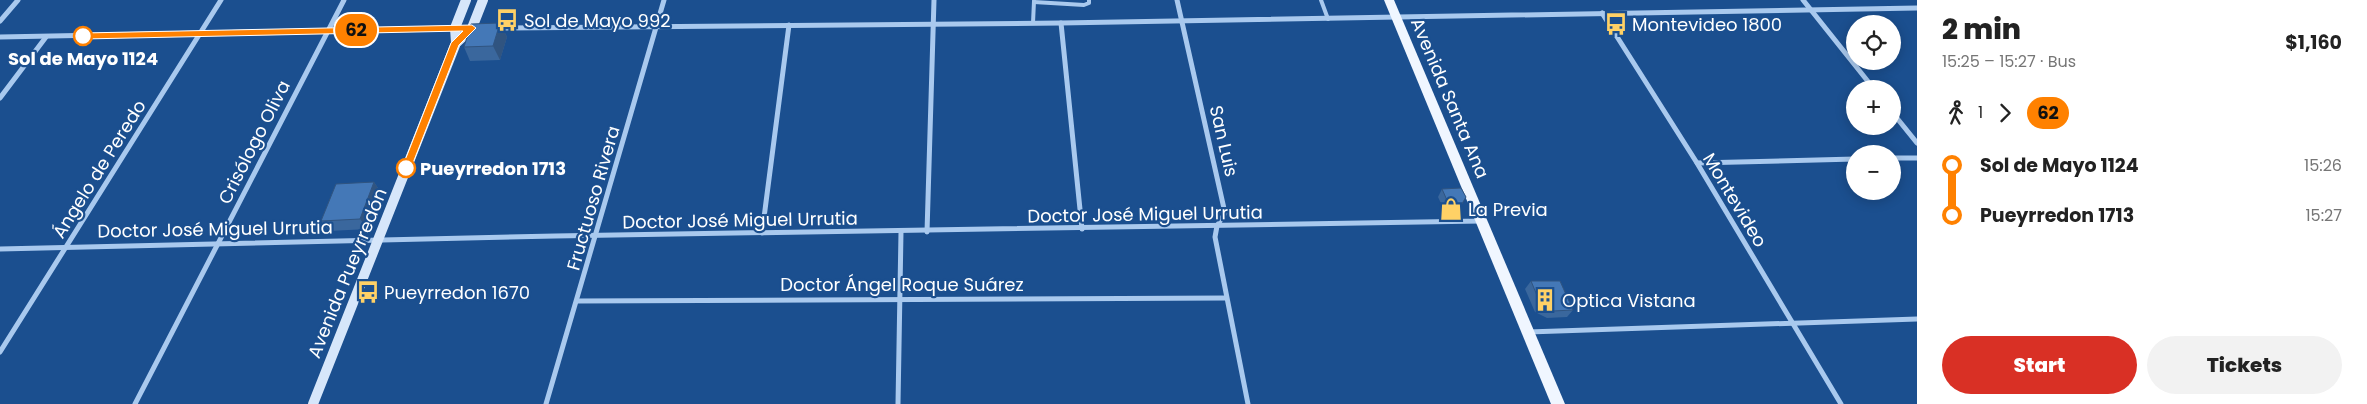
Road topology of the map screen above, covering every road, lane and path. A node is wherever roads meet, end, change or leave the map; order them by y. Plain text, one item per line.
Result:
1 (18, 0) edge
2 (221, 0) edge
3 (344, 0) edge
4 (466, 0) edge
5 (483, 0) edge
6 (664, 0) edge
7 (934, 0) edge
8 (1088, 0) edge
9 (1177, 0) edge
10 (1321, 0) edge
11 (1389, 0) edge
12 (1803, 0) edge
13 (1034, 1) edge
14 (1917, 8) edge
15 (1810, 9) junction
16 (1602, 13) junction
17 (1396, 18) junction
18 (1328, 19) junction
19 (0, 21) edge
20 (1181, 21) junction
21 (1033, 23) junction
22 (1061, 23) junction
23 (934, 24) junction
24 (789, 25) junction
25 (656, 27) junction
26 (454, 28) junction
27 (476, 28) junction
28 (490, 28) edge
29 (328, 31) junction
30 (199, 34) junction
31 (0, 37) edge
32 (46, 37) junction
33 (456, 43) junction
34 (1867, 80) edge
35 (0, 98) edge
36 (1901, 123) edge
37 (1917, 143) edge
38 (1901, 158) edge
39 (1917, 158) edge
40 (1846, 159) edge
41 (1697, 164) junction
42 (1481, 221) junction
43 (1217, 226) junction
44 (1082, 229) junction
45 (901, 232) junction
46 (927, 232) junction
47 (762, 233) junction
48 (596, 237) junction
49 (378, 239) junction
50 (218, 243) junction
51 (66, 247) junction
52 (0, 248) edge
53 (1226, 298) junction
54 (900, 299) junction
55 (577, 301) junction
56 (1917, 319) edge
57 (1792, 323) junction
58 (1527, 332) junction
59 (0, 352) edge
60 (134, 404) edge
61 (312, 404) edge
62 (546, 404) edge
63 (898, 404) edge
64 (1248, 404) edge
65 (1558, 404) edge
66 (1841, 404) edge

1 - 19 street
2 - 30 street, Ángelo de Peredo
3 - 29 street, Crisólogo Oliva
4 - 26 main road
5 - 27 main road, Avenida Pueyrredón
6 - 25 street, Fructuoso Rivera
7 - 23 street
8 - 13 lane
9 - 20 street, San Luis
10 - 18 lane
11 - 17 main road, Avenida Santa Ana
12 - 15 street
13 - 21 lane
14 - 15 street
15 - 16 street
15 - 34 street
16 - 17 street
16 - 41 street, Montevideo
17 - 18 street
17 - 42 main road, Avenida Santa Ana
18 - 20 street
20 - 22 street
20 - 43 street, San Luis
21 - 22 street
21 - 23 street
22 - 44 street
23 - 24 street
23 - 46 street
24 - 25 street
24 - 47 street
25 - 28 street
25 - 48 street, Fructuoso Rivera
26 - 27 street
26 - 29 street
26 - 33 main road, Avenida Pueyrredón
27 - 33 main road, Avenida Pueyrredón
29 - 30 street
29 - 50 street, Crisólogo Oliva
30 - 32 street
30 - 51 street, Ángelo de Peredo
31 - 32 street
32 - 35 street
33 - 49 main road, Avenida Pueyrredón
36 - 37 street
38 - 39 street
40 - 41 street
41 - 57 street, Montevideo
42 - 43 street, Doctor José Miguel Urrutia
42 - 58 main road, Avenida Santa Ana
43 - 44 street, Doctor José Miguel Urrutia
43 - 53 street, San Luis
44 - 46 street, Doctor José Miguel Urrutia
45 - 46 street, Doctor José Miguel Urrutia
45 - 47 street, Doctor José Miguel Urrutia
45 - 54 street
47 - 48 street, Doctor José Miguel Urrutia
48 - 49 street, Doctor José Miguel Urrutia
48 - 55 street, Fructuoso Rivera
49 - 50 street, Doctor José Miguel Urrutia
49 - 61 main road, Avenida Pueyrredón
50 - 51 street, Doctor José Miguel Urrutia
50 - 60 street, Crisólogo Oliva
51 - 52 street, Doctor José Miguel Urrutia
51 - 59 street, Ángelo de Peredo
53 - 54 street, Doctor Ángel Roque Suárez
53 - 64 street, San Luis
54 - 55 street, Doctor Ángel Roque Suárez
54 - 63 street
55 - 62 street, Fructuoso Rivera
56 - 57 street
57 - 58 street
57 - 66 street, Montevideo
58 - 65 main road, Avenida Santa Ana

